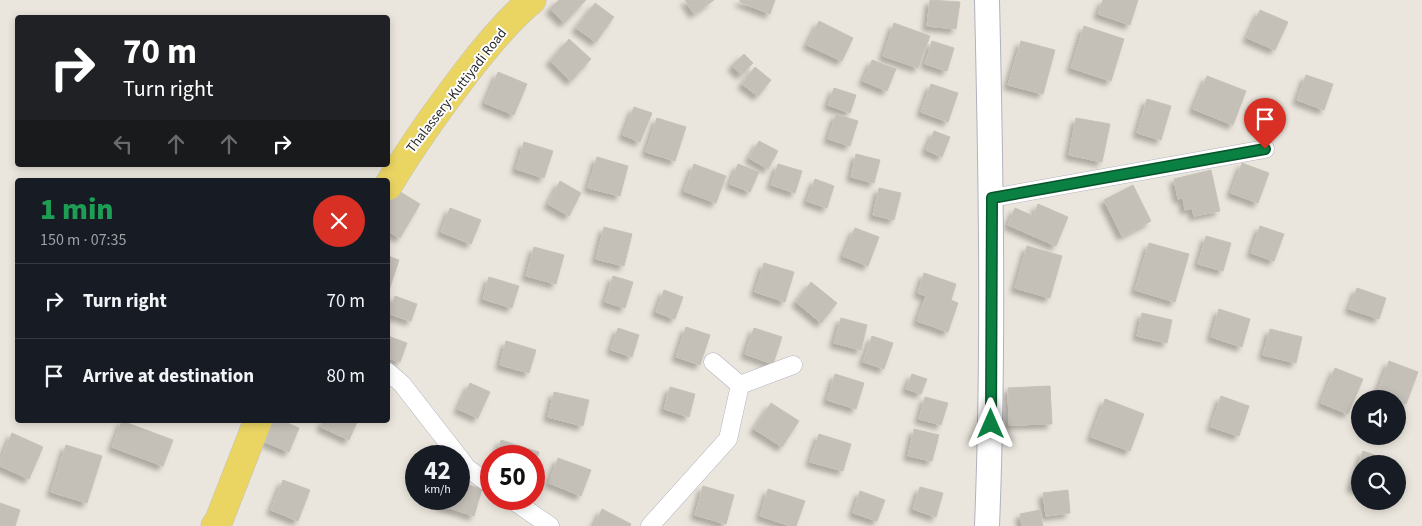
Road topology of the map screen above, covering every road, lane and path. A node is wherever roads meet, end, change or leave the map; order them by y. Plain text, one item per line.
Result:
1 (532, 0) edge
2 (987, 0) edge
3 (1265, 149) dead end
4 (390, 183) edge
5 (992, 198) junction
6 (712, 362) dead end
7 (793, 365) dead end
8 (390, 374) edge
9 (740, 385) junction
10 (257, 423) edge
11 (449, 445) edge
12 (527, 510) edge
13 (215, 526) edge
14 (550, 526) edge
15 (650, 526) edge
16 (986, 526) edge

1 - 4 main road, Thalassery-Kuttiyadi Road
2 - 5 main road
3 - 5 street
5 - 16 main road
6 - 9 street
7 - 9 street
8 - 11 street
9 - 15 street
10 - 13 main road
12 - 14 street

